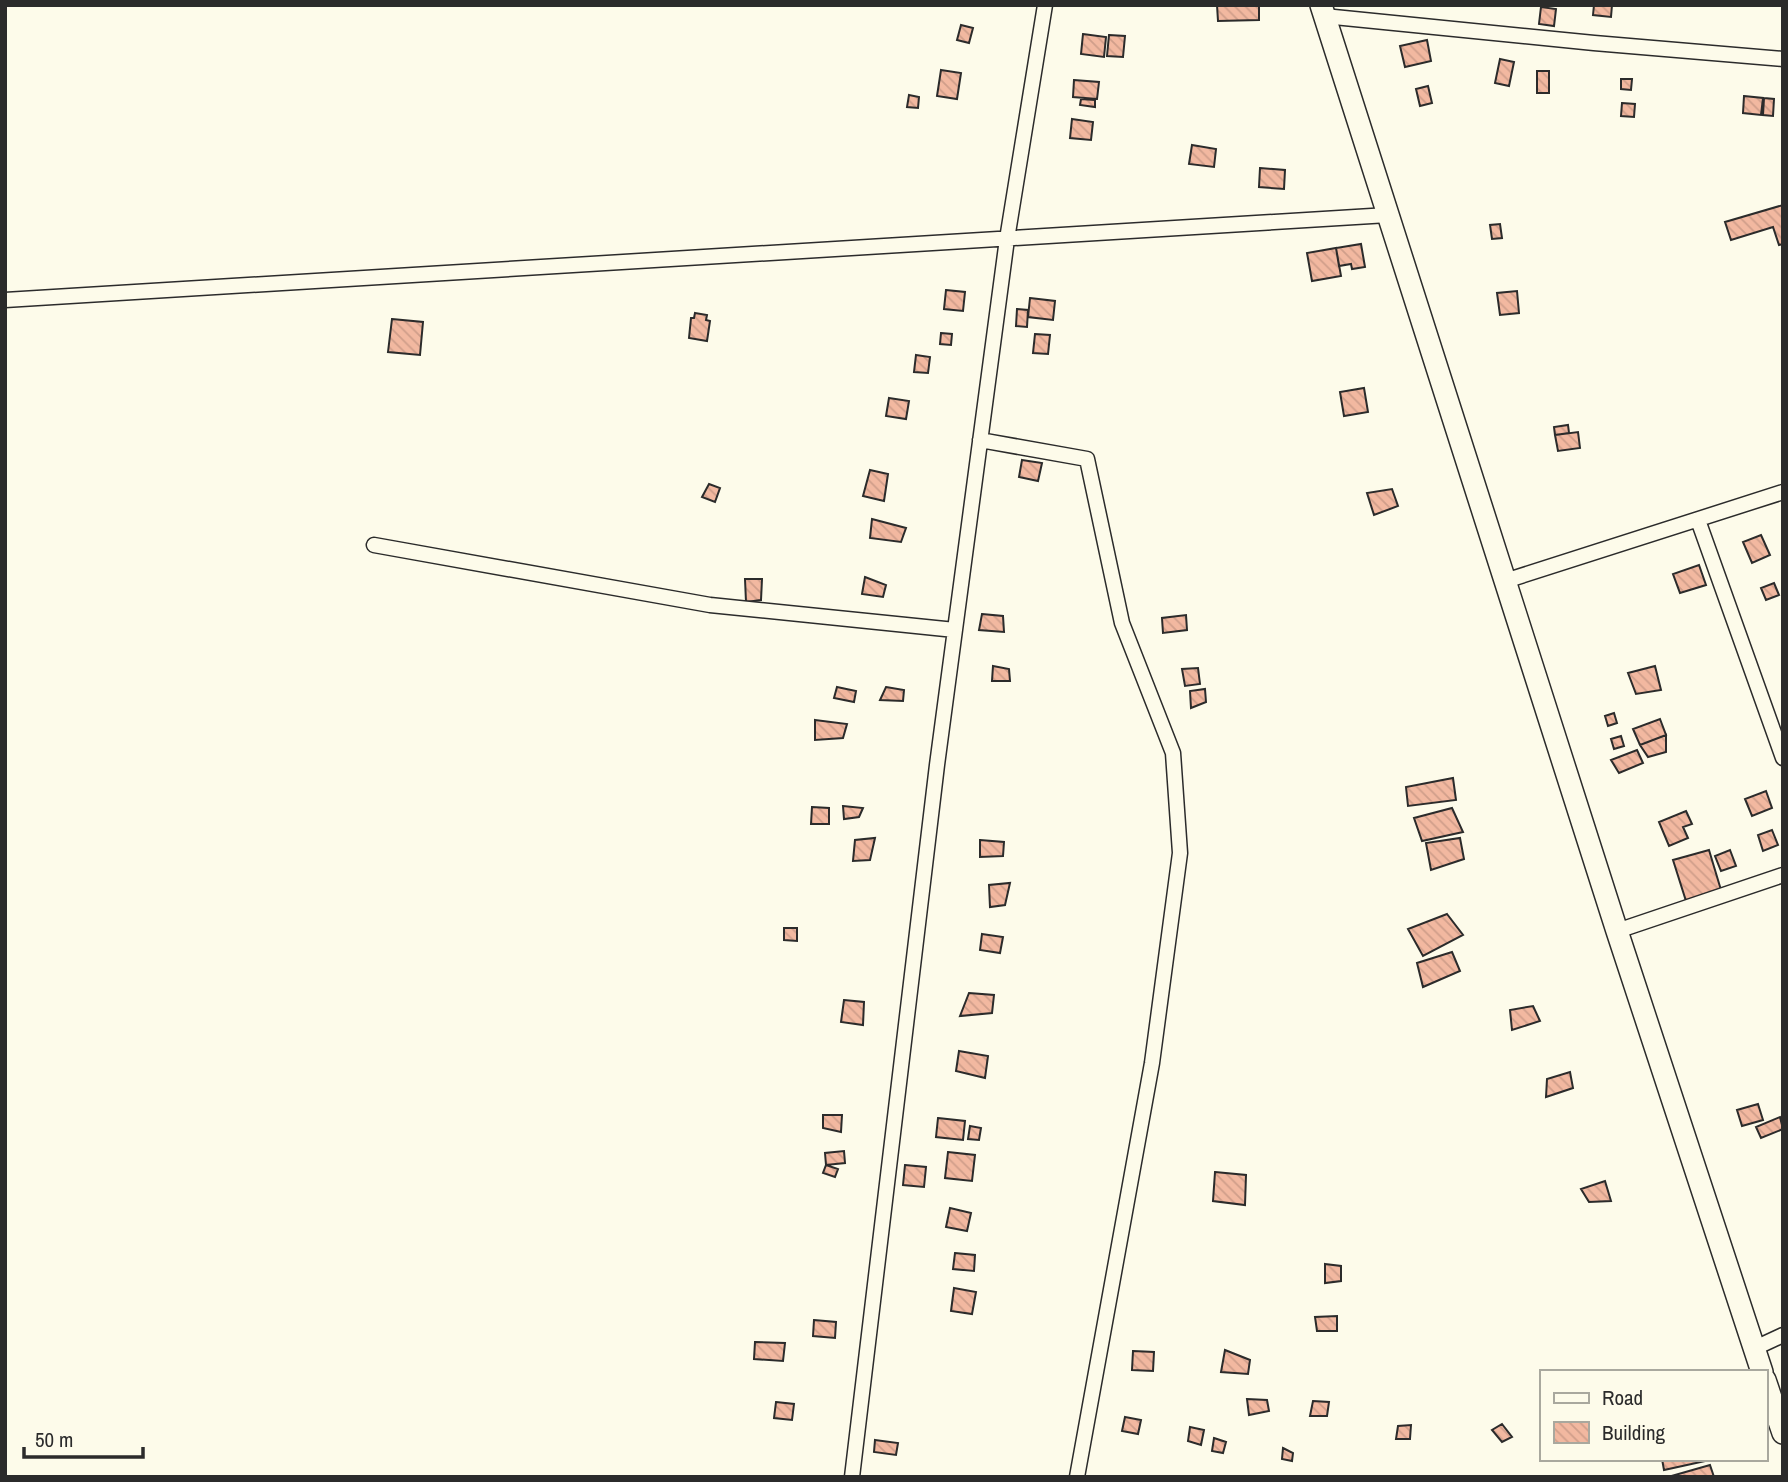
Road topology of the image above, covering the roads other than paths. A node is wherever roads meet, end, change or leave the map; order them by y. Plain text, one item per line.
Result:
1 (1045, 5) edge
2 (1323, 11) edge
3 (1783, 59) edge
4 (1388, 215) junction
5 (1007, 239) junction
6 (5, 300) edge
7 (980, 440) junction
8 (1783, 492) edge
9 (1698, 520) junction
10 (373, 545) dead end
11 (1505, 581) junction
12 (955, 631) junction
13 (1783, 758) edge
14 (1783, 875) edge
15 (1617, 932) junction
16 (1783, 1335) edge
17 (1755, 1348) junction
18 (1761, 1370) edge
19 (1767, 1386) edge
20 (1783, 1433) edge
21 (852, 1477) edge
22 (1077, 1477) edge

1 - 5 street
2 - 3 street
2 - 4 main road
4 - 5 street
4 - 11 main road
5 - 6 street
5 - 7 street
7 - 12 street
7 - 22 street
8 - 9 street
9 - 11 street
9 - 13 street
10 - 12 street
11 - 15 main road
12 - 21 street
14 - 15 street
15 - 17 main road
16 - 17 street
17 - 18 main road
19 - 20 main road

